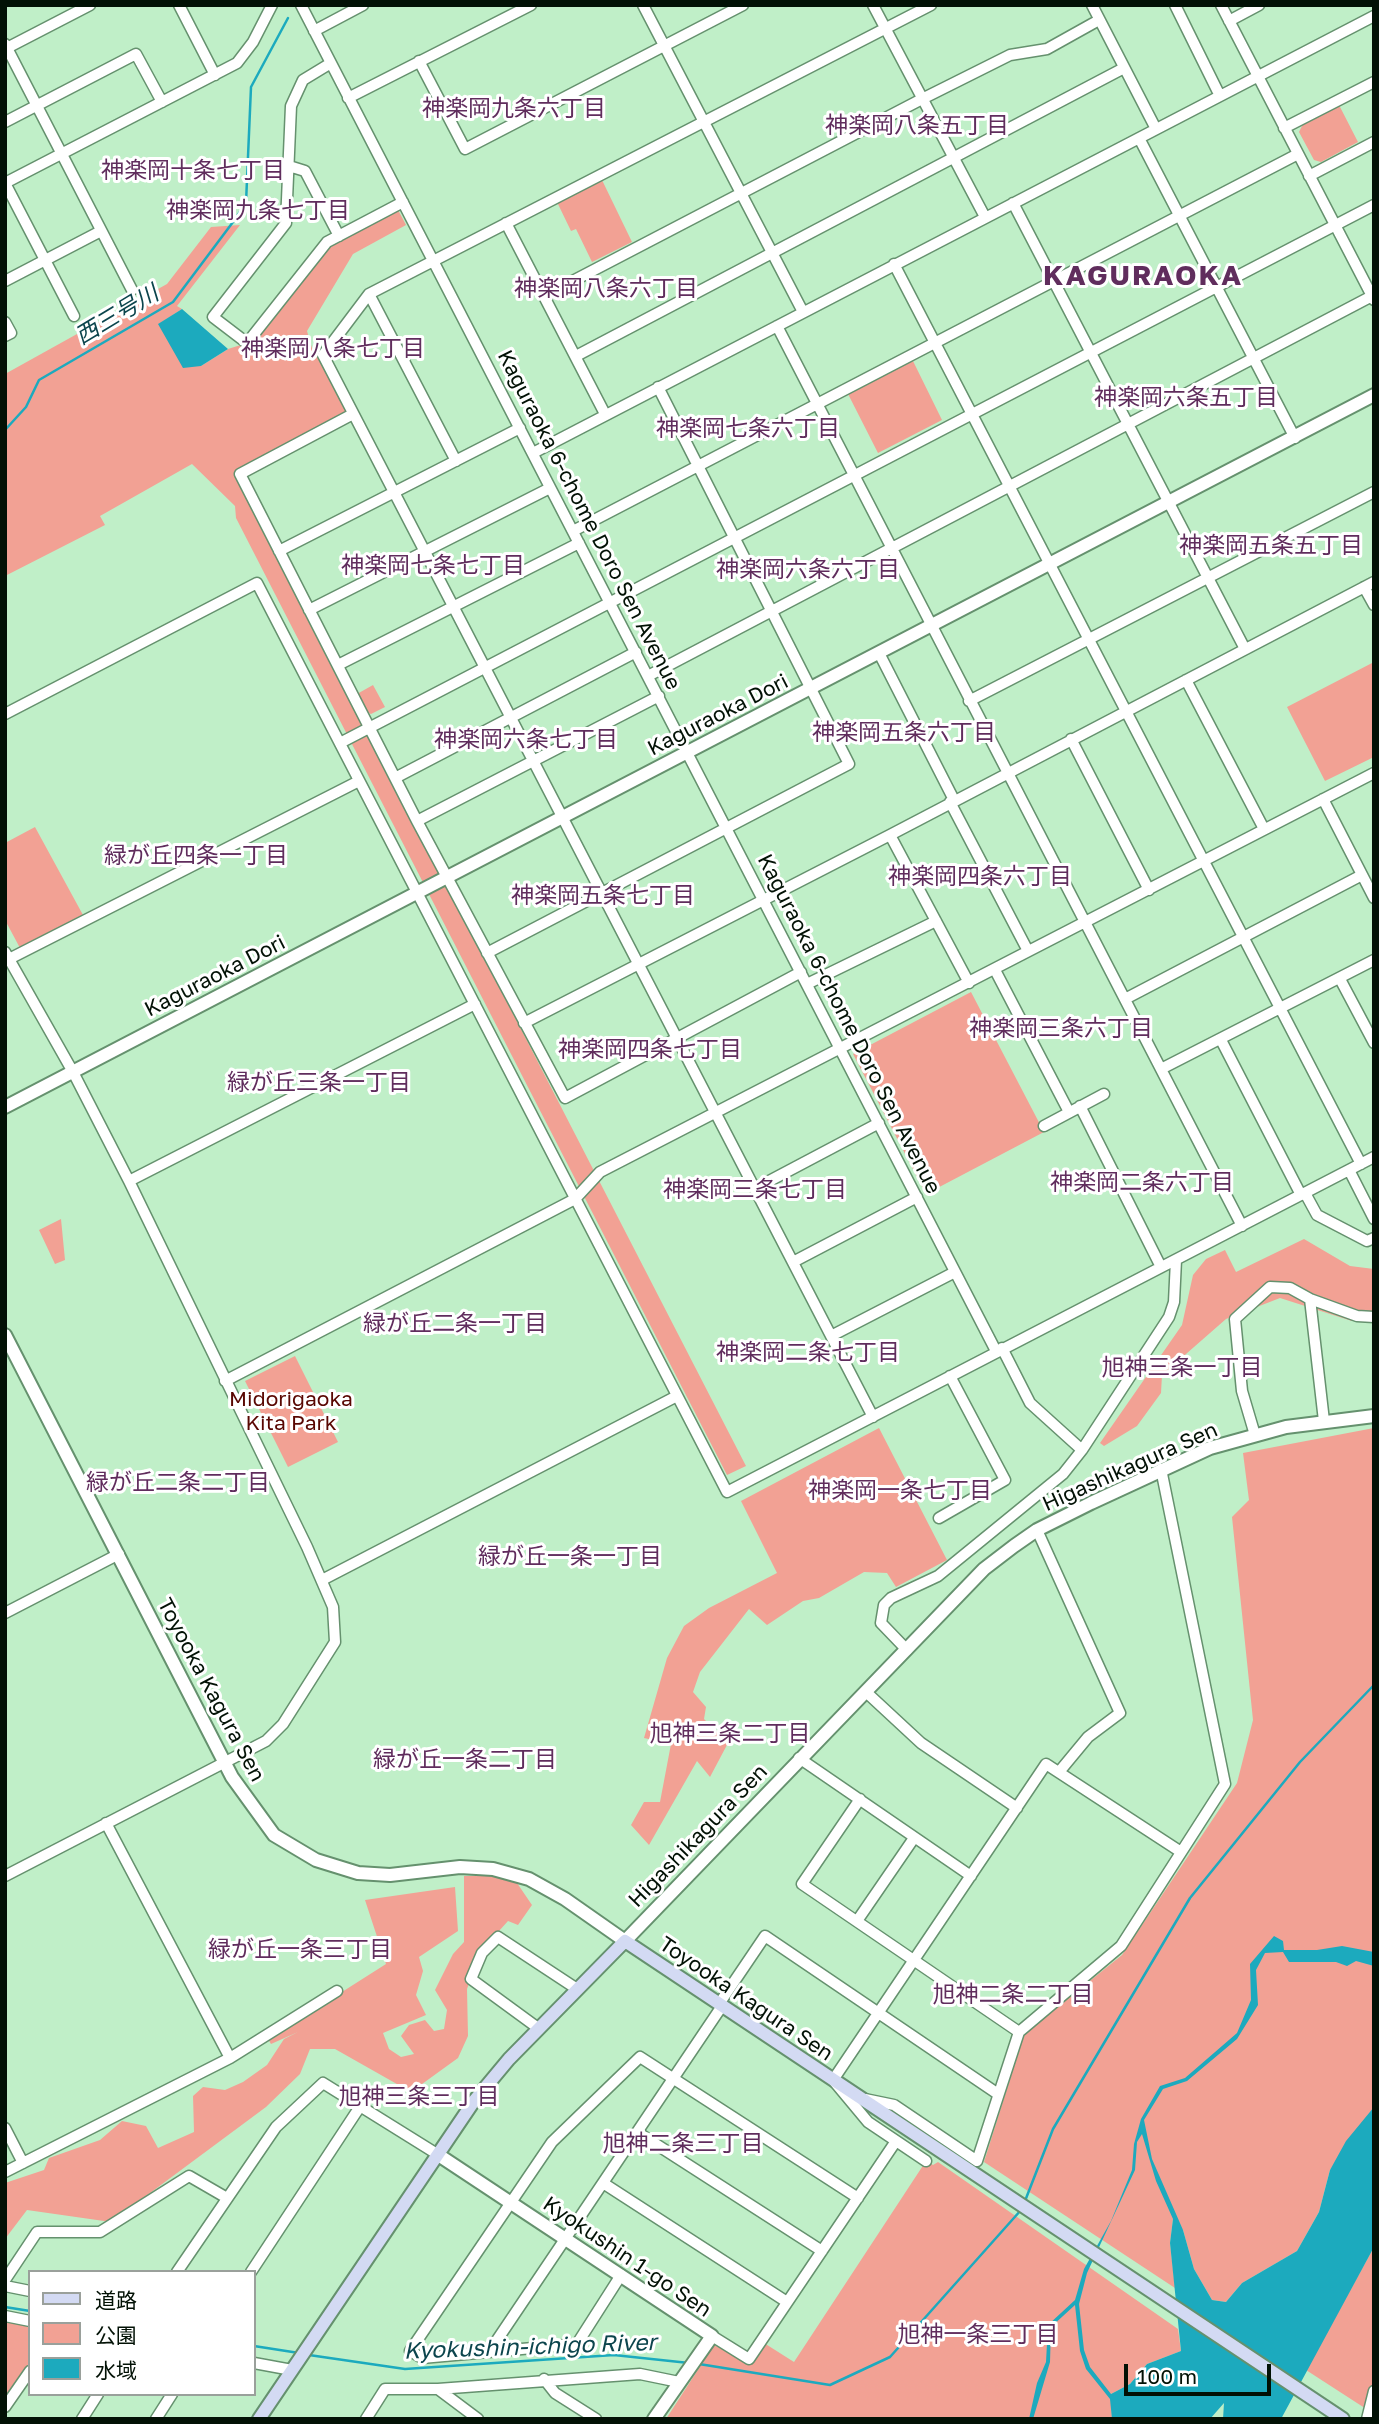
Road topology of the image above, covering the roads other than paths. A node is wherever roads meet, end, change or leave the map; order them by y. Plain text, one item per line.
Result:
1 (90, 5) edge
2 (179, 5) edge
3 (271, 5) edge
4 (301, 5) edge
5 (363, 5) edge
6 (531, 5) edge
7 (643, 5) edge
8 (743, 5) edge
9 (873, 5) edge
10 (931, 5) edge
11 (1092, 5) edge
12 (1175, 5) edge
13 (1221, 5) edge
14 (1259, 5) edge
15 (1374, 16) edge
16 (1099, 20) junction
17 (1229, 20) junction
18 (884, 29) junction
19 (314, 31) junction
20 (664, 46) junction
21 (6, 47) edge
22 (419, 61) junction
23 (331, 64) junction
24 (1124, 68) junction
25 (215, 75) junction
26 (1258, 77) junction
27 (1374, 82) edge
28 (1220, 96) junction
29 (348, 98) junction
30 (922, 99) junction
31 (162, 102) junction
32 (38, 105) junction
33 (703, 121) junction
34 (5, 122) edge
35 (1284, 128) junction
36 (1156, 129) junction
37 (1139, 138) junction
38 (1374, 142) edge
39 (62, 154) junction
40 (1298, 154) junction
41 (953, 156) junction
42 (289, 166) junction
43 (1309, 176) junction
44 (5, 183) edge
45 (741, 193) junction
46 (403, 202) junction
47 (1013, 203) junction
48 (1374, 205) edge
49 (1180, 216) junction
50 (985, 217) junction
51 (506, 223) junction
52 (1335, 225) junction
53 (101, 231) junction
54 (339, 236) junction
55 (772, 251) junction
56 (45, 260) junction
57 (433, 261) junction
58 (894, 264) junction
59 (1054, 280) junction
60 (5, 281) edge
61 (1216, 287) junction
62 (132, 290) dead end
63 (369, 294) junction
64 (544, 296) junction
65 (1373, 298) edge
66 (803, 312) junction
67 (74, 316) dead end
68 (5, 322) edge
69 (777, 326) junction
70 (5, 336) edge
71 (935, 343) junction
72 (1091, 352) junction
73 (576, 356) junction
74 (1252, 359) junction
75 (657, 387) junction
76 (1374, 395) edge
77 (816, 404) junction
78 (353, 414) junction
79 (605, 414) junction
80 (972, 414) junction
81 (1127, 422) junction
82 (520, 428) junction
83 (1295, 438) junction
84 (533, 453) junction
85 (456, 461) junction
86 (698, 466) junction
87 (855, 475) junction
88 (1009, 484) junction
89 (551, 488) junction
90 (394, 492) junction
91 (1374, 492) edge
92 (1169, 501) junction
93 (573, 531) junction
94 (735, 537) junction
95 (579, 543) junction
96 (891, 547) junction
97 (279, 551) junction
98 (424, 551) junction
99 (1051, 564) junction
100 (1208, 577) junction
101 (1369, 584) edge
102 (610, 602) junction
103 (1374, 606) edge
104 (454, 607) junction
105 (309, 610) junction
106 (772, 610) junction
107 (932, 625) junction
108 (1089, 638) junction
109 (1245, 649) junction
110 (636, 652) junction
111 (879, 653) junction
112 (338, 665) junction
113 (485, 667) junction
114 (648, 676) junction
115 (1186, 680) junction
116 (812, 688) junction
117 (659, 696) junction
118 (969, 701) junction
119 (1125, 711) junction
120 (5, 714) edge
121 (511, 718) junction
122 (369, 728) junction
123 (1071, 739) junction
124 (340, 743) junction
125 (687, 752) junction
126 (534, 762) junction
127 (1006, 772) junction
128 (1374, 772) edge
129 (396, 778) junction
130 (359, 781) junction
131 (1323, 799) junction
132 (952, 801) junction
133 (562, 817) junction
134 (417, 821) junction
135 (727, 828) junction
136 (1264, 829) junction
137 (890, 835) junction
138 (1203, 861) junction
139 (447, 876) junction
140 (1362, 876) junction
141 (1149, 890) junction
142 (416, 893) junction
143 (603, 893) junction
144 (763, 898) junction
145 (1374, 898) edge
146 (936, 921) junction
147 (1085, 922) junction
148 (1243, 937) junction
149 (1028, 951) junction
150 (487, 953) junction
151 (7, 955) edge
152 (1374, 960) edge
153 (639, 965) junction
154 (995, 970) junction
155 (801, 972) junction
156 (1340, 979) junction
157 (969, 983) junction
158 (807, 985) junction
159 (1125, 999) junction
160 (475, 1004) junction
161 (1280, 1008) junction
162 (524, 1023) junction
163 (678, 1039) junction
164 (1221, 1040) junction
165 (1374, 1043) edge
166 (840, 1049) junction
167 (1161, 1069) junction
168 (73, 1072) junction
169 (1104, 1094) dead end
170 (5, 1107) edge
171 (1080, 1107) junction
172 (1069, 1112) junction
173 (717, 1113) junction
174 (879, 1123) junction
175 (1044, 1126) dead end
176 (1374, 1157) edge
177 (1361, 1164) junction
178 (1349, 1170) junction
179 (129, 1181) junction
180 (756, 1188) junction
181 (1303, 1194) junction
182 (917, 1197) junction
183 (575, 1199) junction
184 (1374, 1219) edge
185 (1242, 1226) junction
186 (1374, 1238) edge
187 (1176, 1260) junction
188 (793, 1262) junction
189 (1161, 1267) junction
190 (956, 1272) junction
191 (1310, 1298) junction
192 (1374, 1317) edge
193 (5, 1335) edge
194 (831, 1336) junction
195 (999, 1349) junction
196 (950, 1376) junction
197 (225, 1381) junction
198 (677, 1395) junction
199 (1374, 1416) edge
200 (873, 1417) junction
201 (1324, 1421) junction
202 (1255, 1435) junction
203 (1082, 1450) junction
204 (1161, 1469) junction
205 (939, 1518) dead end
206 (1037, 1530) junction
207 (118, 1554) junction
208 (322, 1580) junction
209 (5, 1613) edge
210 (907, 1650) junction
211 (866, 1692) junction
212 (799, 1758) junction
213 (224, 1762) junction
214 (1059, 1772) junction
215 (860, 1799) junction
216 (1017, 1808) junction
217 (106, 1824) junction
218 (914, 1838) junction
219 (1181, 1852) junction
220 (5, 1876) edge
221 (971, 1876) junction
222 (857, 1921) junction
223 (625, 1941) junction
224 (913, 1959) junction
225 (577, 1989) junction
226 (337, 1991) dead end
227 (721, 2005) junction
228 (878, 2014) junction
229 (538, 2028) junction
230 (1019, 2032) junction
231 (230, 2058) junction
232 (673, 2078) junction
233 (833, 2080) junction
234 (998, 2094) junction
235 (860, 2098) junction
236 (361, 2105) junction
237 (5, 2129) edge
238 (637, 2132) junction
239 (897, 2141) junction
240 (437, 2154) junction
241 (926, 2161) dead end
242 (23, 2163) junction
243 (5, 2172) edge
244 (603, 2183) junction
245 (227, 2197) junction
246 (858, 2198) junction
247 (511, 2202) junction
248 (564, 2238) junction
249 (822, 2251) junction
250 (178, 2270) edge
251 (252, 2270) edge
252 (621, 2275) junction
253 (5, 2280) edge
254 (5, 2286) edge
255 (28, 2291) edge
256 (787, 2302) junction
257 (5, 2316) edge
258 (28, 2321) edge
259 (712, 2336) junction
260 (489, 2352) junction
261 (256, 2363) edge
262 (295, 2366) junction
263 (28, 2374) edge
264 (682, 2377) junction
265 (544, 2379) junction
266 (439, 2389) junction
267 (1374, 2391) edge
268 (97, 2396) edge
269 (171, 2396) edge
270 (5, 2407) edge
271 (1342, 2418) edge
272 (1368, 2418) edge
273 (82, 2419) edge
274 (156, 2419) edge
275 (259, 2419) edge
276 (366, 2419) edge
277 (478, 2419) edge
278 (596, 2419) edge
279 (654, 2419) edge

1 - 21 street
2 - 25 street
3 - 25 street
4 - 19 street, Kaguraoka 6-chome Doro Sen Avenue
5 - 19 street
6 - 22 street
7 - 20 street
8 - 20 street
9 - 18 street
10 - 18 street
11 - 16 street
12 - 28 street
13 - 17 street
14 - 17 street
15 - 26 street
16 - 24 street
16 - 30 street
17 - 26 street
18 - 30 street
18 - 33 street
19 - 23 street, Kaguraoka 6-chome Doro Sen Avenue
20 - 22 street
20 - 33 street
21 - 32 street
22 - 29 street
23 - 29 street, Kaguraoka 6-chome Doro Sen Avenue
23 - 42 street
24 - 36 street
24 - 41 street
25 - 31 street
26 - 28 street
26 - 35 street
27 - 35 street
28 - 36 street
29 - 46 street, Kaguraoka 6-chome Doro Sen Avenue
30 - 41 street
30 - 45 street
31 - 32 street
31 - 39 street
32 - 34 street
32 - 39 street
33 - 45 street
33 - 51 street
35 - 40 street
36 - 37 street
37 - 47 street
37 - 49 street
38 - 43 street
39 - 44 street
39 - 53 street
40 - 43 street
40 - 49 street
41 - 50 street
41 - 55 street
42 - 54 street
42 - 54 street
43 - 52 street
44 - 56 street
45 - 55 street
45 - 64 street
46 - 54 street
46 - 57 street, Kaguraoka 6-chome Doro Sen Avenue
47 - 50 street
47 - 59 street
48 - 52 street
49 - 59 street
49 - 61 street
50 - 58 street
51 - 57 street
51 - 64 street
52 - 61 street
52 - 65 street
53 - 56 street
53 - 62 street
55 - 66 street
55 - 73 street
56 - 60 street
56 - 67 street
57 - 63 street
57 - 82 street, Kaguraoka 6-chome Doro Sen Avenue
58 - 66 street
58 - 71 street
59 - 71 street
59 - 72 street
61 - 72 street
61 - 74 street
63 - 78 street
63 - 85 street
64 - 73 street
65 - 74 street
66 - 69 street
68 - 70 street
69 - 75 street
69 - 77 street
71 - 77 street
71 - 80 street
72 - 80 street
72 - 81 street
73 - 79 street
74 - 81 street
74 - 83 street
75 - 79 street
75 - 86 street
76 - 83 street, Kaguraoka Dori
77 - 86 street
77 - 87 street
78 - 90 street
78 - 97 street
79 - 84 street
80 - 87 street
80 - 88 street
81 - 88 street
81 - 92 street
82 - 84 street, Kaguraoka 6-chome Doro Sen Avenue
82 - 85 street
83 - 92 street, Kaguraoka Dori
84 - 89 street, Kaguraoka 6-chome Doro Sen Avenue
85 - 90 street
86 - 93 street
86 - 94 street
87 - 94 street
87 - 96 street
88 - 96 street
88 - 99 street
89 - 93 street, Kaguraoka 6-chome Doro Sen Avenue
89 - 98 street
90 - 97 street
90 - 98 street
91 - 100 street
92 - 99 street, Kaguraoka Dori
92 - 100 street
93 - 95 street, Kaguraoka 6-chome Doro Sen Avenue
94 - 102 street
94 - 106 street
95 - 102 street, Kaguraoka 6-chome Doro Sen Avenue
95 - 104 street
96 - 106 street
96 - 107 street
97 - 105 street
98 - 104 street
98 - 105 street
99 - 107 street, Kaguraoka Dori
99 - 108 street
100 - 108 street
100 - 109 street
101 - 103 street
101 - 109 street
102 - 110 street, Kaguraoka 6-chome Doro Sen Avenue
102 - 113 street
104 - 112 street
104 - 113 street
105 - 112 street
106 - 114 street
106 - 116 street
107 - 111 street, Kaguraoka Dori
107 - 118 street
108 - 118 street
108 - 119 street
109 - 115 street
110 - 114 street, Kaguraoka 6-chome Doro Sen Avenue
110 - 121 street
111 - 116 street, Kaguraoka Dori
111 - 132 street
112 - 122 street
113 - 121 street
113 - 122 street
114 - 117 street, Kaguraoka 6-chome Doro Sen Avenue
115 - 119 street
115 - 136 street
116 - 125 street, Kaguraoka Dori
116 - 135 street
117 - 125 street, Kaguraoka 6-chome Doro Sen Avenue
117 - 126 street
118 - 127 street
119 - 123 street
119 - 138 street
120 - 124 street
121 - 126 street
121 - 129 street
122 - 124 street
122 - 129 street
123 - 127 street
123 - 141 street
124 - 130 street
125 - 133 street, Kaguraoka Dori
125 - 135 street, Kaguraoka 6-chome Doro Sen Avenue
126 - 133 street
126 - 134 street
127 - 132 street
127 - 147 street
128 - 131 street
129 - 134 street
130 - 142 street
130 - 151 street
131 - 136 street
131 - 140 street
132 - 137 street
132 - 149 street
133 - 139 street, Kaguraoka Dori
133 - 143 street
134 - 139 street
135 - 143 street
135 - 144 street, Kaguraoka 6-chome Doro Sen Avenue
136 - 138 street
137 - 144 street
137 - 146 street
138 - 141 street
138 - 148 street
139 - 142 street, Kaguraoka Dori
139 - 150 street
140 - 145 street
140 - 148 street
141 - 147 street
142 - 160 street
142 - 168 street, Kaguraoka Dori
143 - 150 street
143 - 153 street
144 - 153 street
144 - 155 street, Kaguraoka 6-chome Doro Sen Avenue
146 - 157 street
146 - 158 street
147 - 149 street
147 - 159 street
148 - 159 street
148 - 161 street
149 - 154 street
150 - 162 street
151 - 168 street
152 - 156 street
153 - 162 street
153 - 163 street
154 - 157 street
154 - 172 street
155 - 158 street, Kaguraoka 6-chome Doro Sen Avenue
155 - 163 street
156 - 161 street
156 - 165 street
157 - 166 street
158 - 166 street, Kaguraoka 6-chome Doro Sen Avenue
159 - 167 street
160 - 179 street
160 - 183 street
161 - 164 street
161 - 177 street
162 - 163 street
163 - 173 street
164 - 167 street
164 - 181 street
166 - 173 street
166 - 174 street, Kaguraoka 6-chome Doro Sen Avenue
167 - 185 street
168 - 170 street, Kaguraoka Dori
168 - 179 street
169 - 171 street
171 - 172 street
171 - 189 street
172 - 175 street
173 - 180 street
173 - 183 street
174 - 180 street
174 - 182 street, Kaguraoka 6-chome Doro Sen Avenue
176 - 177 street
177 - 178 street
178 - 181 street
178 - 184 street
179 - 197 street
180 - 188 street
181 - 185 street
181 - 186 street
182 - 188 street
182 - 190 street, Kaguraoka 6-chome Doro Sen Avenue
183 - 197 street
183 - 198 street
185 - 187 street
187 - 189 street
187 - 203 street
188 - 194 street
189 - 195 street
190 - 194 street
190 - 195 street, Kaguraoka 6-chome Doro Sen Avenue
191 - 192 street
191 - 201 street
191 - 202 street
193 - 207 street, Toyooka Kagura Sen
194 - 200 street
195 - 196 street
195 - 203 street, Kaguraoka 6-chome Doro Sen Avenue
196 - 200 street
196 - 205 street
197 - 208 street
198 - 200 street
198 - 208 street
199 - 201 street, Higashikagura Sen
201 - 202 street, Higashikagura Sen
202 - 204 street, Higashikagura Sen
203 - 210 street
204 - 206 street, Higashikagura Sen
204 - 219 street
206 - 210 street, Higashikagura Sen
206 - 214 street
207 - 209 street
207 - 213 street, Toyooka Kagura Sen
208 - 213 street
210 - 211 street, Higashikagura Sen
211 - 212 street, Higashikagura Sen
211 - 216 street
212 - 215 street
212 - 223 street, Higashikagura Sen
213 - 217 street
213 - 223 street, Toyooka Kagura Sen
214 - 216 street
214 - 219 street
215 - 218 street
215 - 222 street
216 - 221 street
217 - 220 street
217 - 231 street
218 - 221 street
218 - 222 street
219 - 230 street
221 - 224 street
222 - 224 street
223 - 225 main road, Higashikagura Sen
223 - 227 main road, Toyooka Kagura Sen
224 - 228 street
224 - 230 street
225 - 229 main road, Higashikagura Sen
225 - 229 street
226 - 231 street
227 - 228 street
227 - 232 street
227 - 233 main road, Toyooka Kagura Sen
228 - 233 street
228 - 234 street
229 - 240 main road, Higashikagura Sen
230 - 234 street
231 - 242 street
232 - 238 street
232 - 246 street
232 - 247 street
233 - 235 main road, Toyooka Kagura Sen
233 - 239 street
234 - 235 street
235 - 271 main road, Toyooka Kagura Sen
236 - 240 street
236 - 245 street
236 - 251 street
237 - 242 street
238 - 244 street
238 - 249 street
239 - 241 street
239 - 246 street
240 - 247 street, Kyokushin 1-go Sen
240 - 262 main road, Higashikagura Sen
242 - 243 street
244 - 248 street
244 - 256 street
245 - 250 street
245 - 253 street
246 - 249 street
247 - 248 street, Kyokushin 1-go Sen
247 - 260 street
248 - 252 street, Kyokushin 1-go Sen
248 - 260 street
249 - 256 street
252 - 259 street, Kyokushin 1-go Sen
252 - 260 street
254 - 255 street
256 - 259 street
257 - 258 street
259 - 264 street, Kyokushin 1-go Sen
261 - 262 street
262 - 275 main road
263 - 270 street
264 - 265 street
264 - 279 street, Kyokushin 1-go Sen
265 - 266 street
265 - 278 street
266 - 276 street
266 - 277 street
267 - 272 street
268 - 273 street
269 - 274 street

